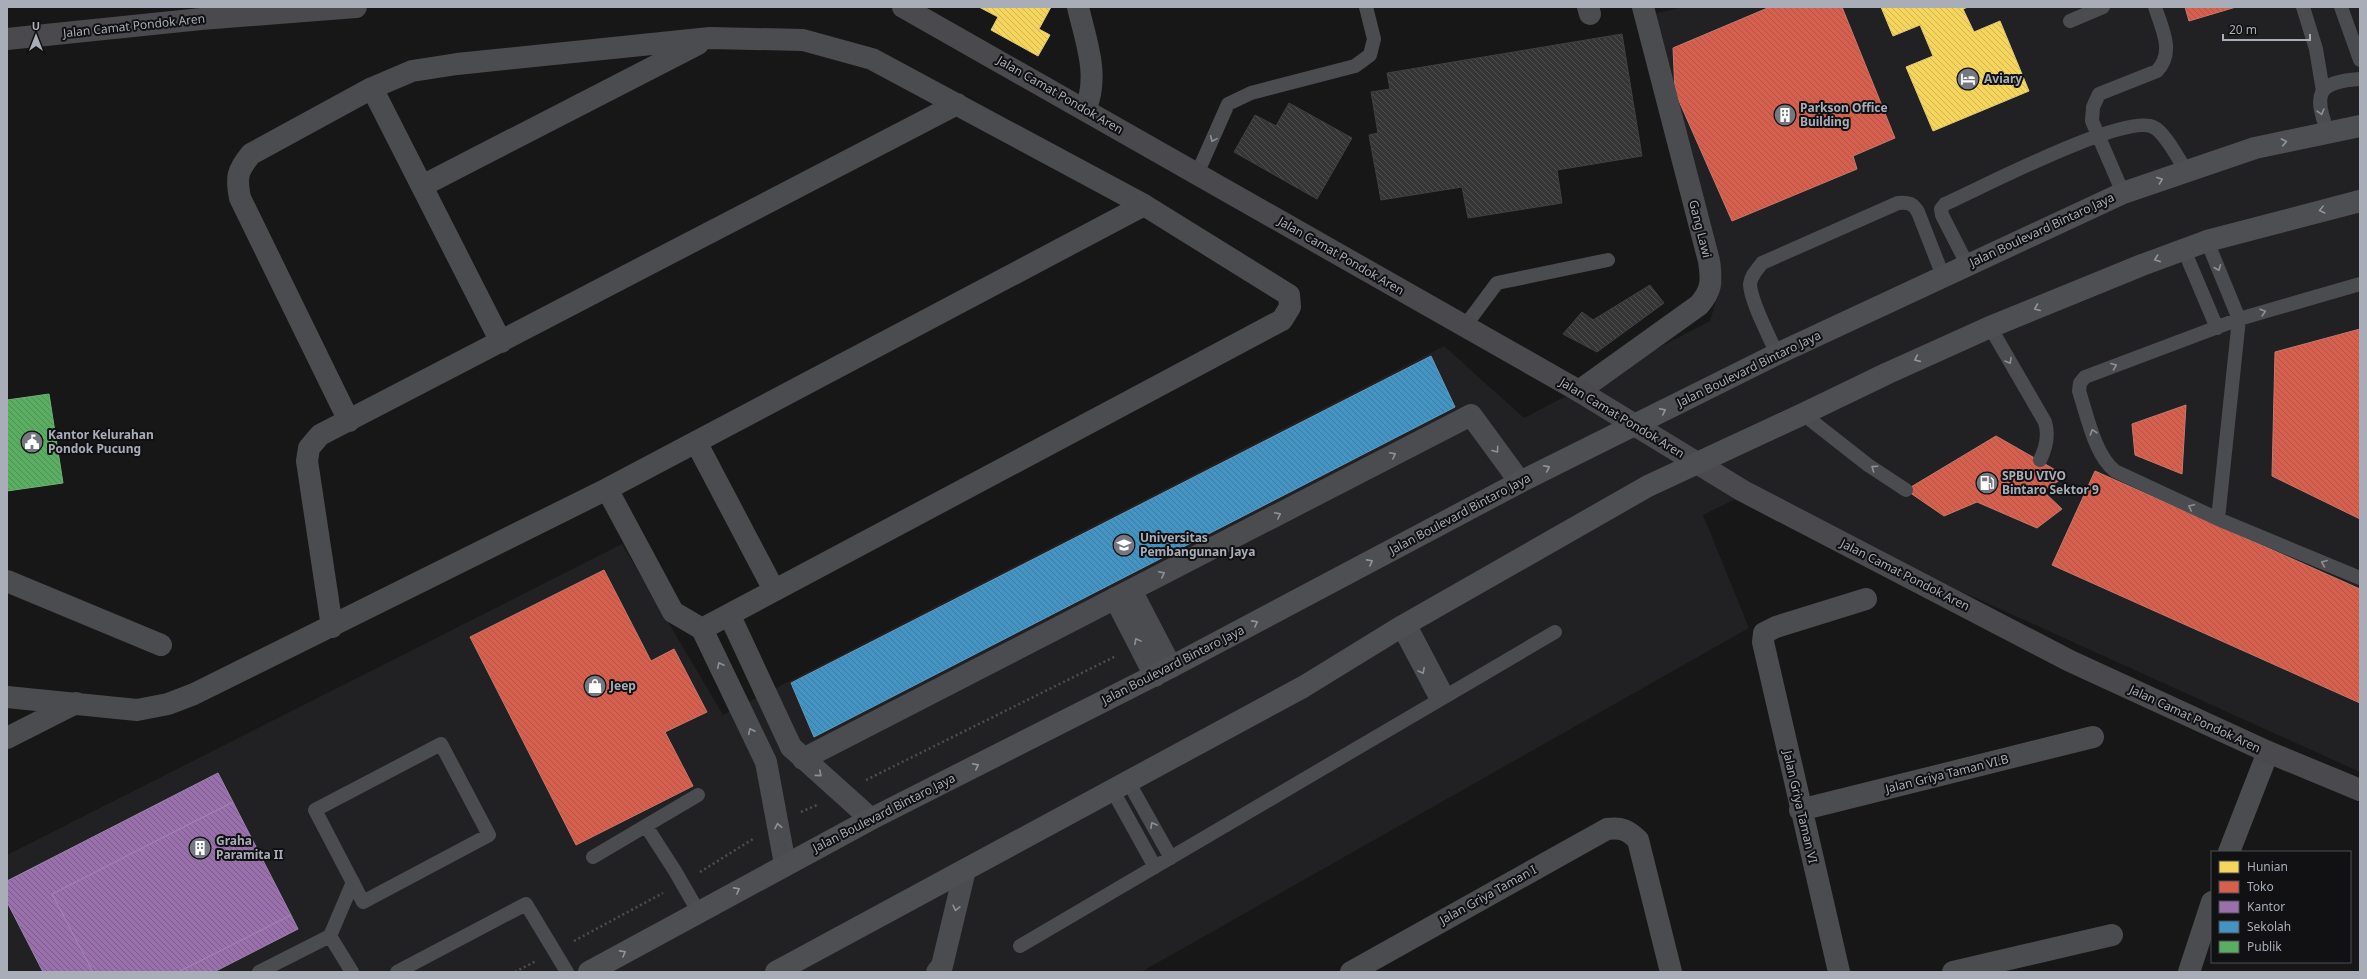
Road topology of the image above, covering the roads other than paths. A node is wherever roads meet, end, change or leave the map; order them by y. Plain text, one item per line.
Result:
1 (356, 7) edge
2 (903, 7) edge
3 (1078, 7) edge
4 (1366, 7) edge
5 (1643, 7) edge
6 (2103, 7) edge
7 (2154, 7) edge
8 (2303, 7) edge
9 (2345, 8) edge
10 (2070, 21) dead end
11 (710, 38) junction
12 (7, 39) edge
13 (2360, 60) edge
14 (2360, 79) edge
15 (372, 88) junction
16 (2323, 91) junction
17 (957, 104) junction
18 (1085, 110) junction
19 (2360, 126) edge
20 (2328, 133) junction
21 (2097, 135) junction
22 (2186, 170) junction
23 (1197, 174) junction
24 (422, 186) junction
25 (2123, 193) junction
26 (2360, 201) edge
27 (1144, 205) junction
28 (2207, 242) junction
29 (2184, 250) junction
30 (1608, 260) dead end
31 (1967, 264) junction
32 (1943, 276) junction
33 (2360, 284) edge
34 (2239, 319) junction
35 (1465, 326) junction
36 (1990, 327) junction
37 (2217, 328) junction
38 (501, 342) junction
39 (1777, 354) junction
40 (1585, 394) junction
41 (1803, 414) junction
42 (350, 421) junction
43 (696, 442) junction
44 (2040, 460) dead end
45 (1520, 482) junction
46 (607, 489) junction
47 (1906, 490) dead end
48 (2218, 519) junction
49 (2360, 578) edge
50 (7, 581) edge
51 (774, 590) junction
52 (1123, 594) junction
53 (1866, 599) dead end
54 (730, 616) junction
55 (1404, 626) junction
56 (332, 627) junction
57 (702, 629) junction
58 (1555, 632) dead end
59 (160, 645) dead end
60 (1163, 671) junction
61 (7, 697) edge
62 (1442, 697) junction
63 (76, 703) junction
64 (2093, 737) dead end
65 (7, 738) edge
66 (2268, 752) junction
67 (797, 753) junction
68 (766, 762) junction
69 (1121, 787) junction
70 (2360, 790) edge
71 (698, 796) dead end
72 (1800, 810) junction
73 (871, 819) junction
74 (646, 826) junction
75 (2229, 851) edge
76 (593, 857) dead end
77 (1171, 858) junction
78 (785, 864) junction
79 (1155, 867) junction
80 (965, 870) junction
81 (353, 882) junction
82 (2211, 905) edge
83 (698, 911) junction
84 (2112, 935) dead end
85 (330, 936) junction
86 (1020, 946) dead end
87 (942, 970) edge
88 (784, 971) edge
89 (259, 972) edge
90 (352, 972) edge
91 (396, 972) edge
92 (567, 972) edge
93 (589, 972) edge
94 (1351, 972) edge
95 (1671, 972) edge
96 (1839, 972) edge
97 (1953, 972) edge
98 (2189, 972) edge

1 - 12 main road, Jalan Camat Pondok Aren
2 - 18 main road, Jalan Camat Pondok Aren
3 - 18 street
4 -> 23 lane
5 - 40 street, Gang Lawi
6 - 10 lane
7 - 21 lane
8 - 16 lane
9 - 13 lane
11 - 15 street
11 - 17 street
11 - 24 street
14 - 16 lane
15 - 24 street
15 - 42 street
16 -> 20 lane
17 - 27 street
17 - 38 street
18 - 23 main road, Jalan Camat Pondok Aren
19 - 20 main road, Jalan Boulevard Bintaro Jaya
22 -> 20 main road, Jalan Boulevard Bintaro Jaya
21 - 22 lane
21 - 25 lane
21 - 31 lane
25 -> 22 main road, Jalan Boulevard Bintaro Jaya
23 - 35 main road, Jalan Camat Pondok Aren
24 - 38 street
25 - 31 main road, Jalan Boulevard Bintaro Jaya
26 -> 28 main road
27 - 43 street
27 - 51 street
28 - 29 main road
28 -> 34 lane
29 -> 36 main road
29 - 37 lane
30 - 35 lane
31 - 32 main road, Jalan Boulevard Bintaro Jaya
32 - 39 main road, Jalan Boulevard Bintaro Jaya
32 - 39 lane
34 -> 33 lane
34 - 37 lane
34 - 48 lane
35 - 40 main road, Jalan Camat Pondok Aren
36 -> 41 main road
36 -> 44 lane
48 -> 37 lane
38 - 42 street
45 -> 39 main road, Jalan Boulevard Bintaro Jaya
40 - 66 main road, Jalan Camat Pondok Aren
47 -> 41 lane
41 - 55 main road
42 - 56 street
43 - 46 street
43 - 51 street
52 -> 45 street
60 -> 45 main road, Jalan Boulevard Bintaro Jaya
46 - 56 street
46 - 57 street
49 -> 48 lane
50 - 59 street
51 - 54 street
52 - 60 street
52 - 67 street
53 - 72 street, Jalan Griya Taman VI
54 - 57 street
54 - 67 street
55 -> 62 lane
55 - 69 main road
56 - 63 street
68 -> 57 street
58 - 62 lane
73 -> 60 main road, Jalan Boulevard Bintaro Jaya
61 - 63 street
62 - 77 lane
63 - 65 street
64 - 72 street, Jalan Griya Taman VI.B
66 - 70 main road, Jalan Camat Pondok Aren
66 - 75 street
67 - 68 street
67 -> 73 street
78 -> 68 street
77 -> 69 lane
69 - 79 lane
69 - 80 main road
71 - 74 lane
72 - 96 street, Jalan Griya Taman VI
73 - 78 main road, Jalan Boulevard Bintaro Jaya
74 - 76 lane
74 - 83 lane
77 - 79 lane
83 -> 78 main road, Jalan Boulevard Bintaro Jaya
79 - 86 lane
80 -> 87 street
80 - 88 main road
81 - 81 lane
81 - 85 lane
82 - 98 street
93 -> 83 main road, Jalan Boulevard Bintaro Jaya
84 - 97 street
85 - 89 lane
85 - 90 lane
91 - 92 lane
94 - 95 street, Jalan Griya Taman I

